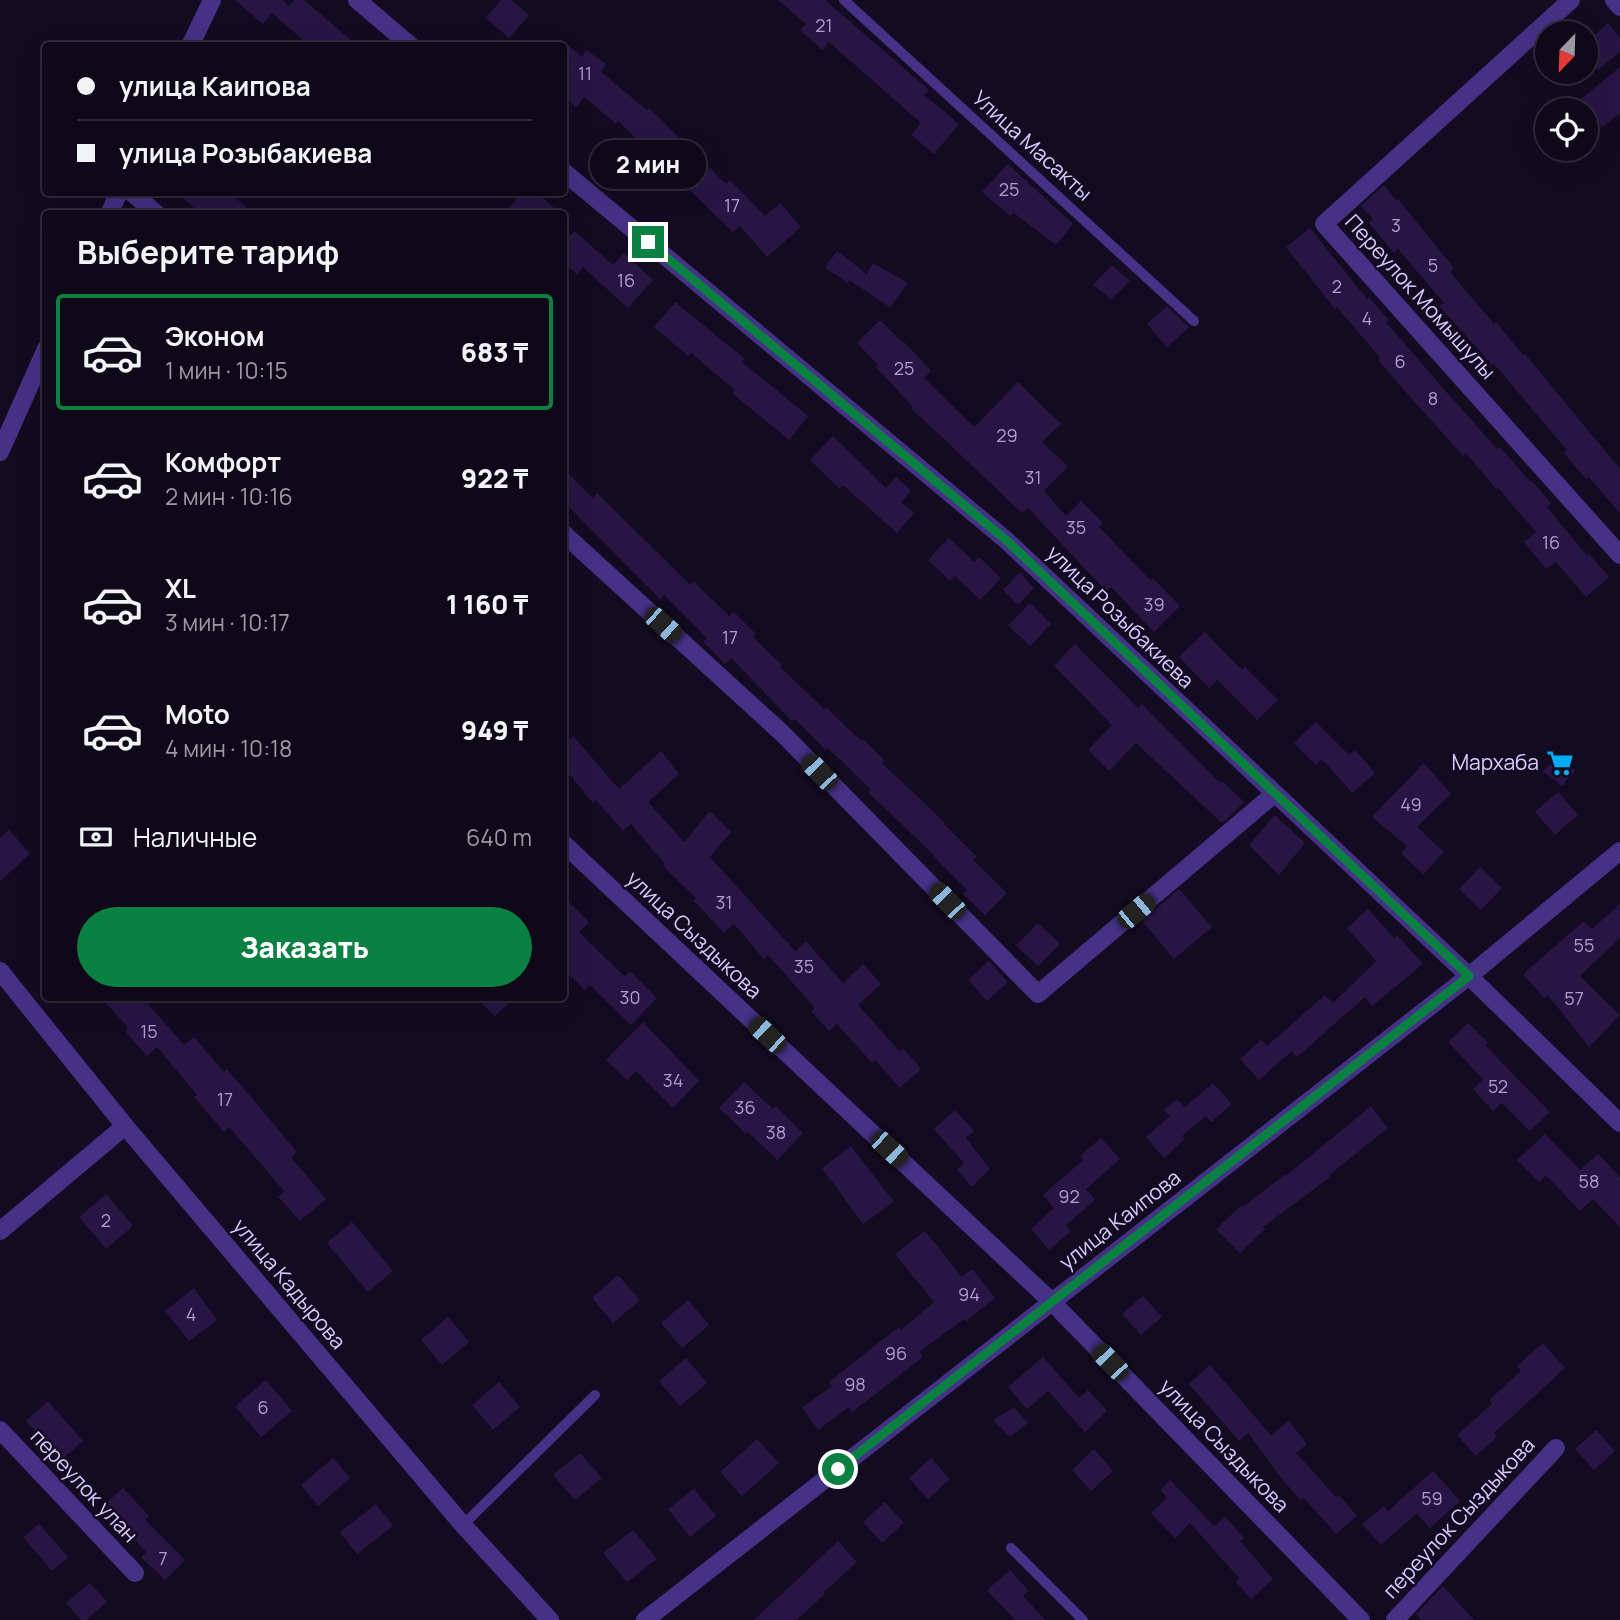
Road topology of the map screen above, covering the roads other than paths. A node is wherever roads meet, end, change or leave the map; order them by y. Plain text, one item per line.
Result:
1 (212, 0) edge
2 (357, 0) edge
3 (844, 0) edge
4 (1571, 0) edge
5 (1614, 0) edge
6 (1620, 7) edge
7 (192, 42) edge
8 (406, 42) edge
9 (567, 174) edge
10 (136, 196) edge
11 (152, 210) edge
12 (1194, 321) dead end
13 (42, 359) edge
14 (0, 452) edge
15 (567, 537) edge
16 (1620, 555) edge
17 (1274, 794) junction
18 (567, 847) edge
19 (1620, 851) edge
20 (0, 971) edge
21 (1469, 976) junction
22 (1620, 1123) edge
23 (125, 1126) junction
24 (0, 1231) edge
25 (1052, 1302) junction
26 (595, 1395) dead end
27 (0, 1430) edge
28 (1556, 1448) dead end
29 (463, 1525) junction
30 (1011, 1548) dead end
31 (135, 1573) dead end
32 (550, 1620) edge
33 (645, 1620) edge
34 (1083, 1620) edge
35 (1361, 1620) edge
36 (1395, 1620) edge

1 - 7 street
2 - 8 street
3 - 12 lane, Улица Масакты
4 - 16 street, Переулок Момышулы
5 - 6 street
9 - 17 street, улица Розыбакиева
10 - 11 street
13 - 14 street
15 - 17 street
17 - 21 street, улица Розыбакиева
18 - 25 street, улица Сыздыкова
19 - 21 street, улица Каипова
20 - 23 street, улица Кадырова
21 - 22 street, улица Розыбакиева
21 - 25 street, улица Каипова
23 - 24 street
23 - 29 street, улица Кадырова
25 - 33 street, улица Каипова
25 - 35 street, улица Сыздыкова
26 - 29 lane
27 - 31 street, переулок улан
28 - 36 street, переулок Сыздыкова
29 - 32 street, улица Кадырова
30 - 34 lane

